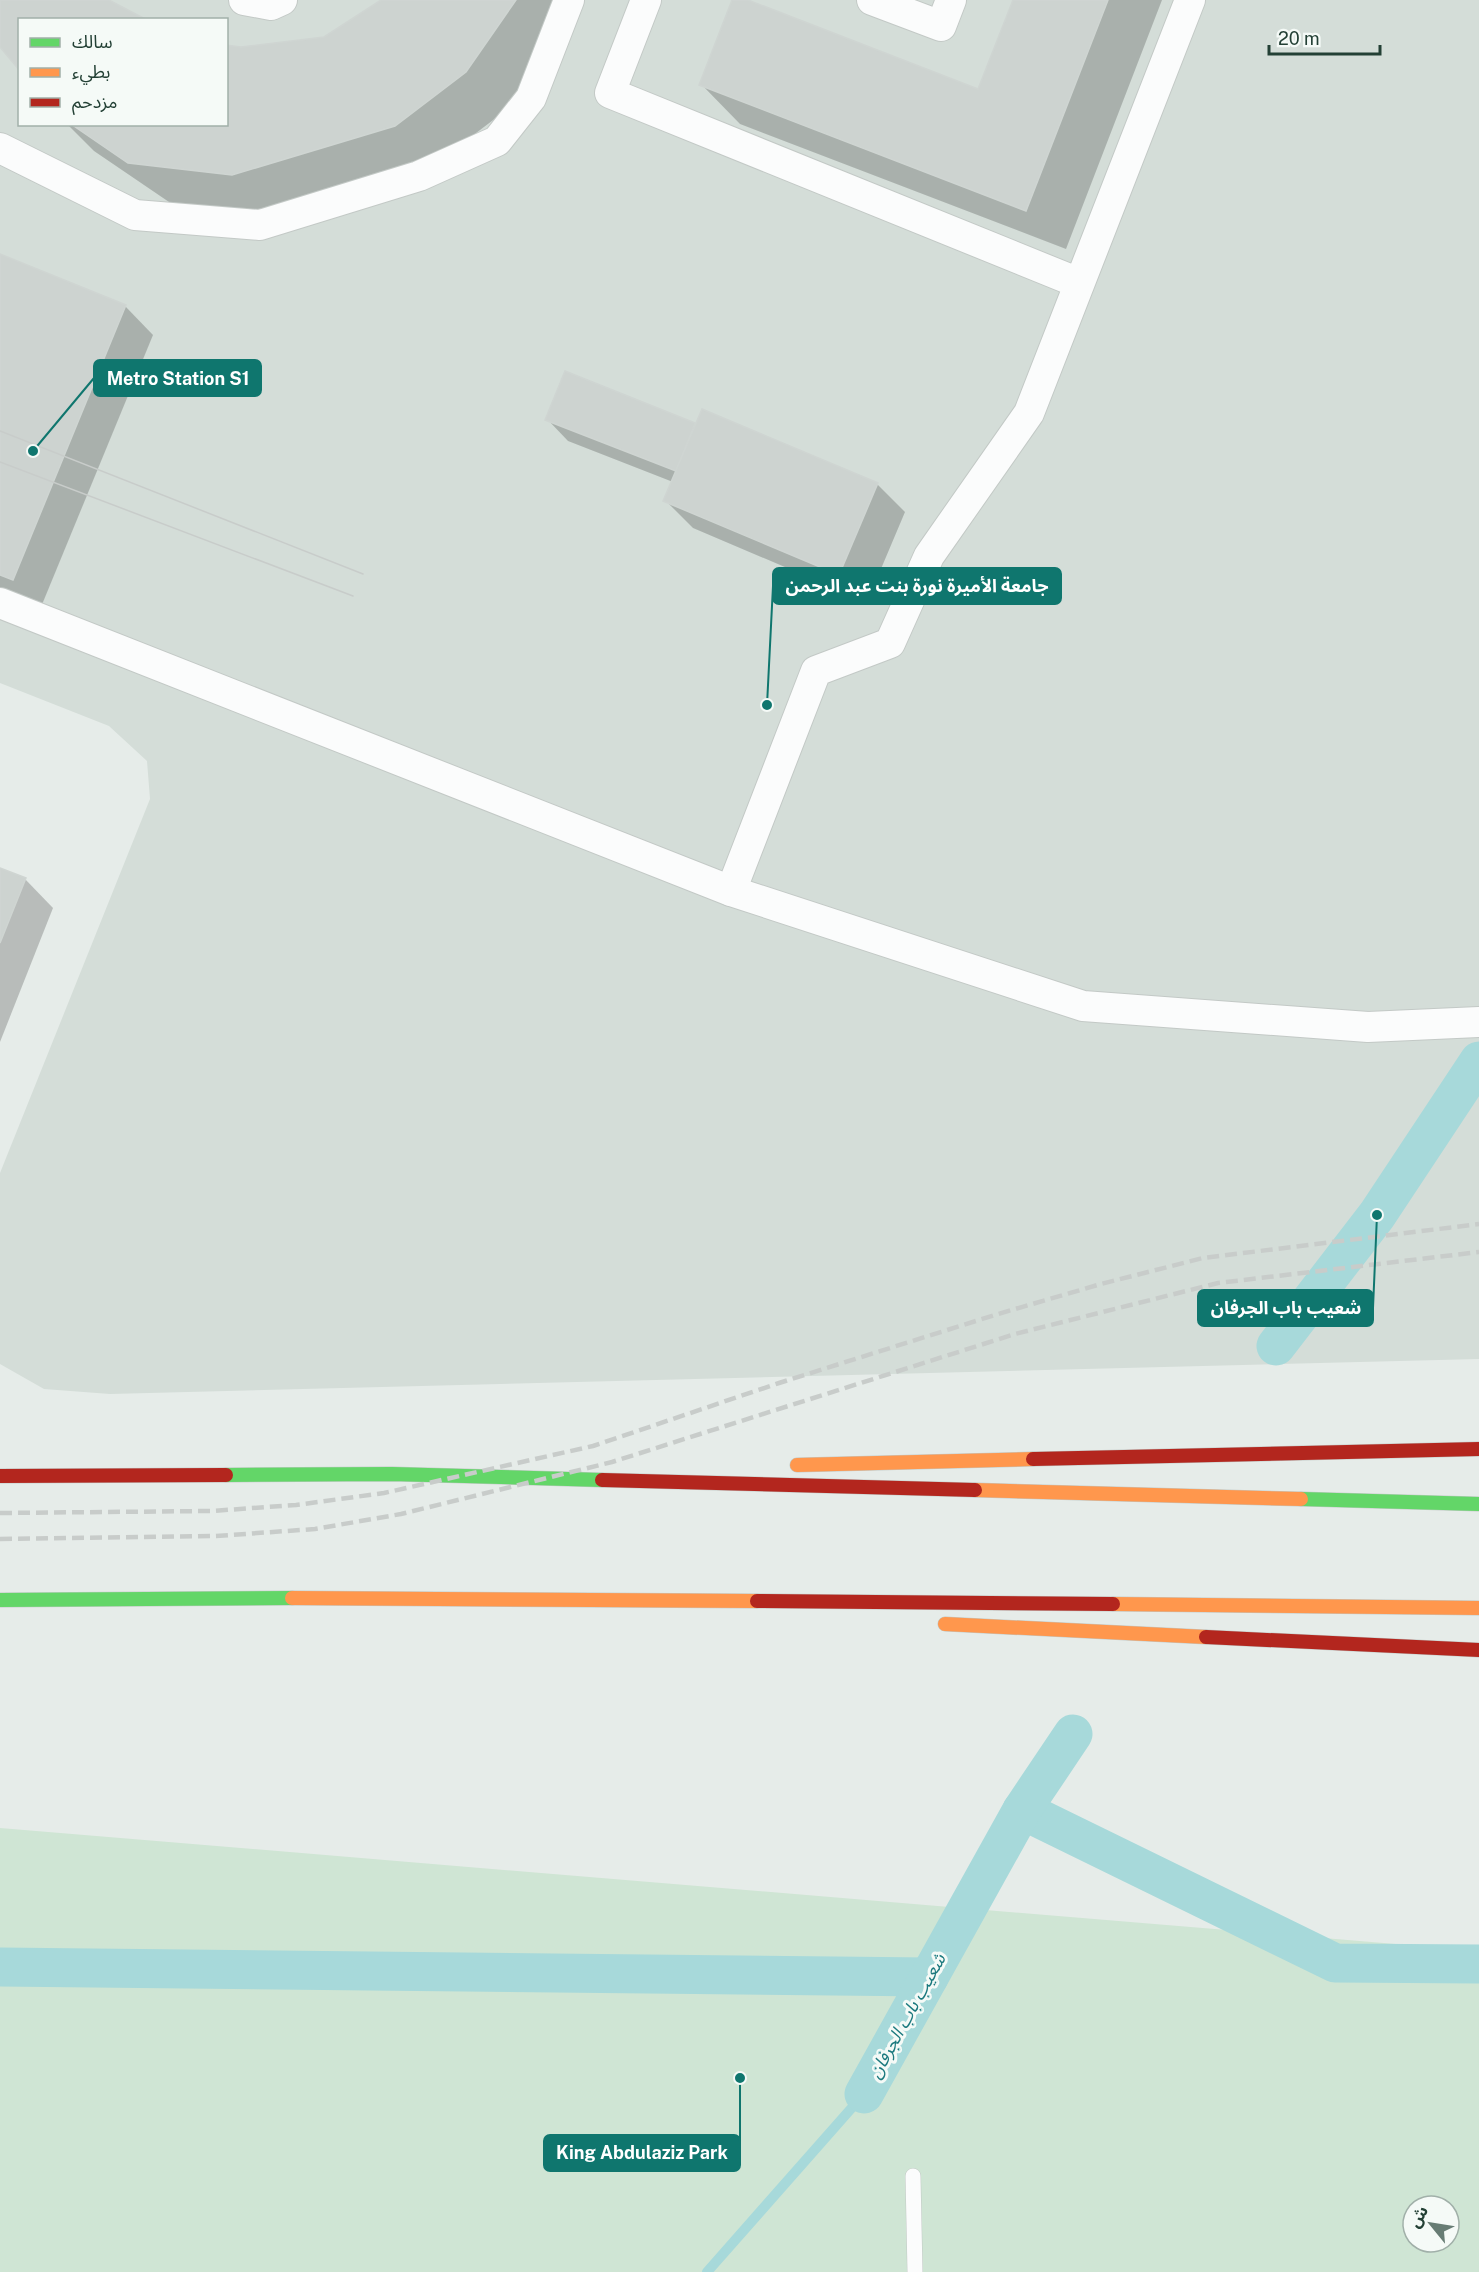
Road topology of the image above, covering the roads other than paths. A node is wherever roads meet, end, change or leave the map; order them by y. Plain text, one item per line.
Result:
1 (244, 0) edge
2 (282, 0) edge
3 (569, 0) edge
4 (646, 0) edge
5 (872, 0) edge
6 (951, 0) edge
7 (1190, 0) edge
8 (0, 148) edge
9 (1079, 283) junction
10 (0, 603) edge
11 (731, 891) junction
12 (1479, 1022) edge
13 (1479, 1449) edge
14 (786, 1465) dead end
15 (667, 1468) dead end
16 (392, 1474) junction
17 (0, 1476) edge
18 (1479, 1504) edge
19 (392, 1597) junction
20 (0, 1600) edge
21 (1479, 1608) edge
22 (762, 1615) dead end
23 (930, 1623) dead end
24 (1479, 1650) edge
25 (913, 2176) dead end
26 (915, 2272) edge

1 - 2 street
3 - 8 street
4 - 9 street
5 - 6 street
7 - 9 street
9 - 11 street
10 - 11 street
11 - 12 street
13 - 14 main road
15 - 16 main road
16 - 17 main road
16 - 18 main road
19 - 20 main road
19 - 21 main road
19 - 22 main road
23 - 24 main road
25 - 26 lane

